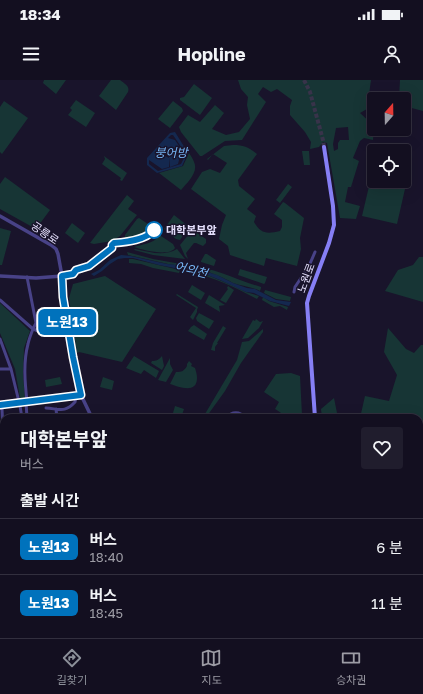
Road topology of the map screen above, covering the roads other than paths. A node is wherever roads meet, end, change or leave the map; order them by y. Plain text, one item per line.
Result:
1 (324, 147) tunnel mouth
2 (0, 216) edge
3 (315, 252) dead end
4 (0, 276) edge
5 (62, 276) junction
6 (27, 277) junction
7 (294, 292) dead end
8 (0, 300) edge
9 (68, 326) junction
10 (33, 329) junction
11 (0, 338) edge
12 (11, 368) junction
13 (0, 369) edge
14 (81, 395) junction
15 (76, 396) junction
16 (26, 402) junction
17 (19, 403) junction
18 (0, 405) edge
19 (46, 408) dead end
20 (56, 409) junction
21 (2, 410) dead end
22 (2, 414) edge
23 (21, 414) edge
24 (26, 414) edge
25 (57, 414) edge
26 (90, 414) edge
27 (230, 414) edge
28 (242, 414) edge
29 (314, 414) edge

1 - 29 main road, 노원로
2 - 5 street, 공릉로
3 - 7 street
4 - 6 street
5 - 6 street
5 - 9 street, 공릉로
6 - 10 street
8 - 10 street
9 - 10 street
9 - 14 street, 공릉로
10 - 16 street
11 - 12 street
12 - 13 street
12 - 17 street
14 - 15 street
14 - 26 street, 공릉로
15 - 16 street
15 - 20 street
16 - 17 street
16 - 24 street
17 - 18 street
17 - 23 street
19 - 20 street
20 - 25 street
21 - 22 street
27 - 28 street

